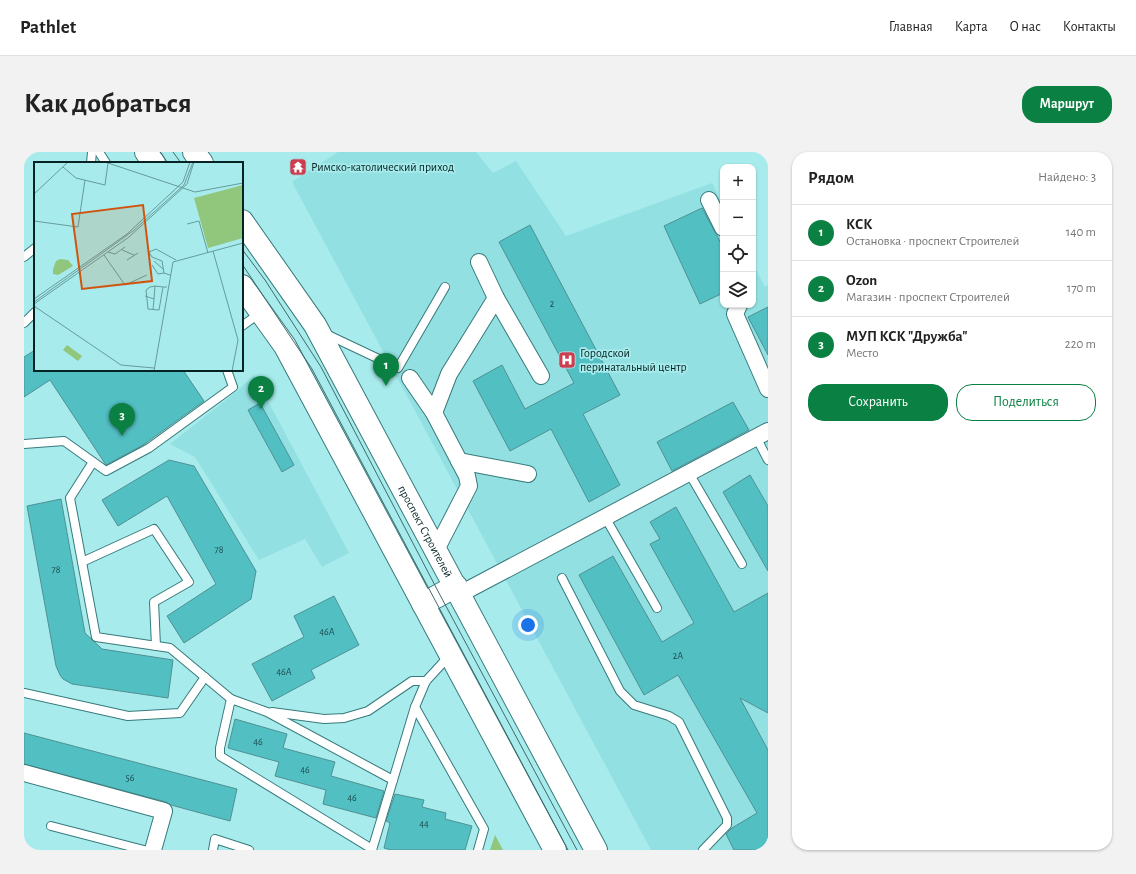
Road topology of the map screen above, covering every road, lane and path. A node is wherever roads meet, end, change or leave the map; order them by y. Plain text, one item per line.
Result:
1 (92, 152) edge
2 (99, 152) edge
3 (146, 152) edge
4 (194, 152) edge
5 (91, 162) edge
6 (105, 162) edge
7 (153, 162) edge
8 (201, 162) edge
9 (709, 200) dead end
10 (243, 221) edge
11 (720, 222) edge
12 (34, 249) edge
13 (24, 257) edge
14 (479, 262) dead end
15 (243, 287) edge
16 (445, 287) dead end
17 (496, 298) junction
18 (738, 308) edge
19 (34, 313) edge
20 (261, 313) junction
21 (24, 323) edge
22 (243, 325) edge
23 (318, 331) junction
24 (227, 371) edge
25 (541, 376) dead end
26 (410, 378) dead end
27 (768, 389) edge
28 (434, 413) junction
29 (762, 434) edge
30 (24, 444) edge
31 (768, 460) edge
32 (459, 461) junction
33 (93, 462) junction
34 (689, 472) junction
35 (528, 474) dead end
36 (605, 517) junction
37 (436, 550) junction
38 (82, 562) junction
39 (742, 564) dead end
40 (562, 578) dead end
41 (458, 590) junction
42 (423, 604) junction
43 (657, 608) dead end
44 (156, 646) junction
45 (450, 655) junction
46 (205, 677) junction
47 (426, 681) junction
48 (24, 693) edge
49 (231, 699) junction
50 (415, 707) junction
51 (267, 712) junction
52 (24, 773) edge
53 (393, 780) junction
54 (51, 826) dead end
55 (144, 850) edge
56 (153, 850) edge
57 (213, 850) edge
58 (249, 850) edge
59 (372, 850) edge
60 (478, 850) edge
61 (555, 850) edge
62 (596, 850) edge
63 (703, 850) edge

1 - 5 lane
2 - 6 lane
3 - 7 main road
4 - 8 main road
9 - 11 street
10 - 23 main road, проспект Строителей
12 - 13 lane
14 - 17 street
15 - 20 main road
16 - 23 lane
17 - 25 street
17 - 28 street
18 - 27 street
19 - 21 lane
20 - 22 lane
20 - 42 main road
23 - 37 main road, проспект Строителей
24 - 33 lane
26 - 28 street
28 - 32 street
29 - 31 lane
29 - 34 street
30 - 33 lane
32 - 35 street
32 - 37 street
33 - 38 lane
34 - 36 street
34 - 39 lane
36 - 41 street
36 - 43 lane
37 - 41 main road, проспект Строителей
38 - 44 lane
38 - 44 lane
40 - 63 lane
41 - 42 main road
41 - 62 main road, проспект Строителей
42 - 45 main road
44 - 46 lane
45 - 47 lane
45 - 61 main road
46 - 48 lane
46 - 49 lane
47 - 50 lane
47 - 51 lane
49 - 51 lane
49 - 59 lane
50 - 53 lane
50 - 60 lane
51 - 53 lane
52 - 56 street
53 - 59 lane
54 - 55 lane
57 - 58 lane

